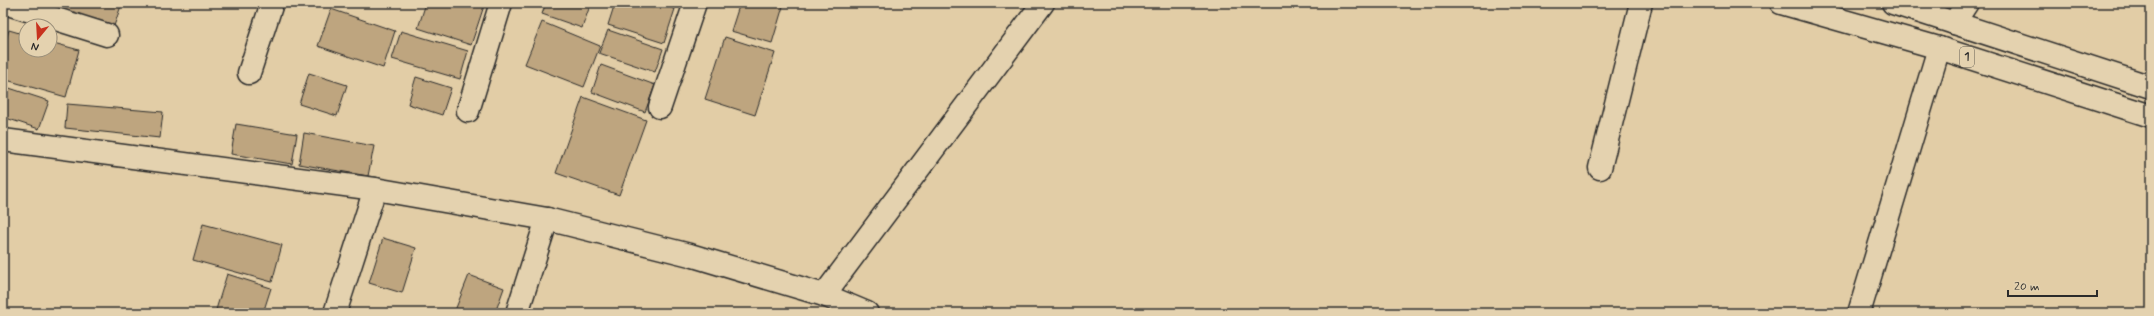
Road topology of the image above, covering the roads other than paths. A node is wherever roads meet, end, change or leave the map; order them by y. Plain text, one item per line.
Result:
1 (6, 3) edge
2 (272, 3) edge
3 (501, 3) edge
4 (695, 3) edge
5 (1043, 3) edge
6 (1641, 3) edge
7 (1781, 3) edge
8 (1893, 3) edge
9 (1967, 3) edge
10 (1954, 23) junction
11 (107, 35) dead end
12 (1939, 48) junction
13 (249, 73) dead end
14 (2151, 87) edge
15 (660, 107) dead end
16 (468, 111) dead end
17 (2151, 116) edge
18 (3, 140) edge
19 (1600, 168) dead end
20 (375, 189) junction
21 (547, 219) junction
22 (824, 295) junction
23 (335, 313) edge
24 (517, 313) edge
25 (867, 313) edge
26 (1859, 313) edge

1 - 11 main road
2 - 13 main road
3 - 16 main road
4 - 15 main road
5 - 22 main road
6 - 19 main road
7 - 12 main road, 1
8 - 10 main road, 1
9 - 10 main road
10 - 14 main road, 1
12 - 17 main road, 1
12 - 26 main road
18 - 20 main road
20 - 21 main road
20 - 23 main road
21 - 22 main road
21 - 24 main road
22 - 25 main road

